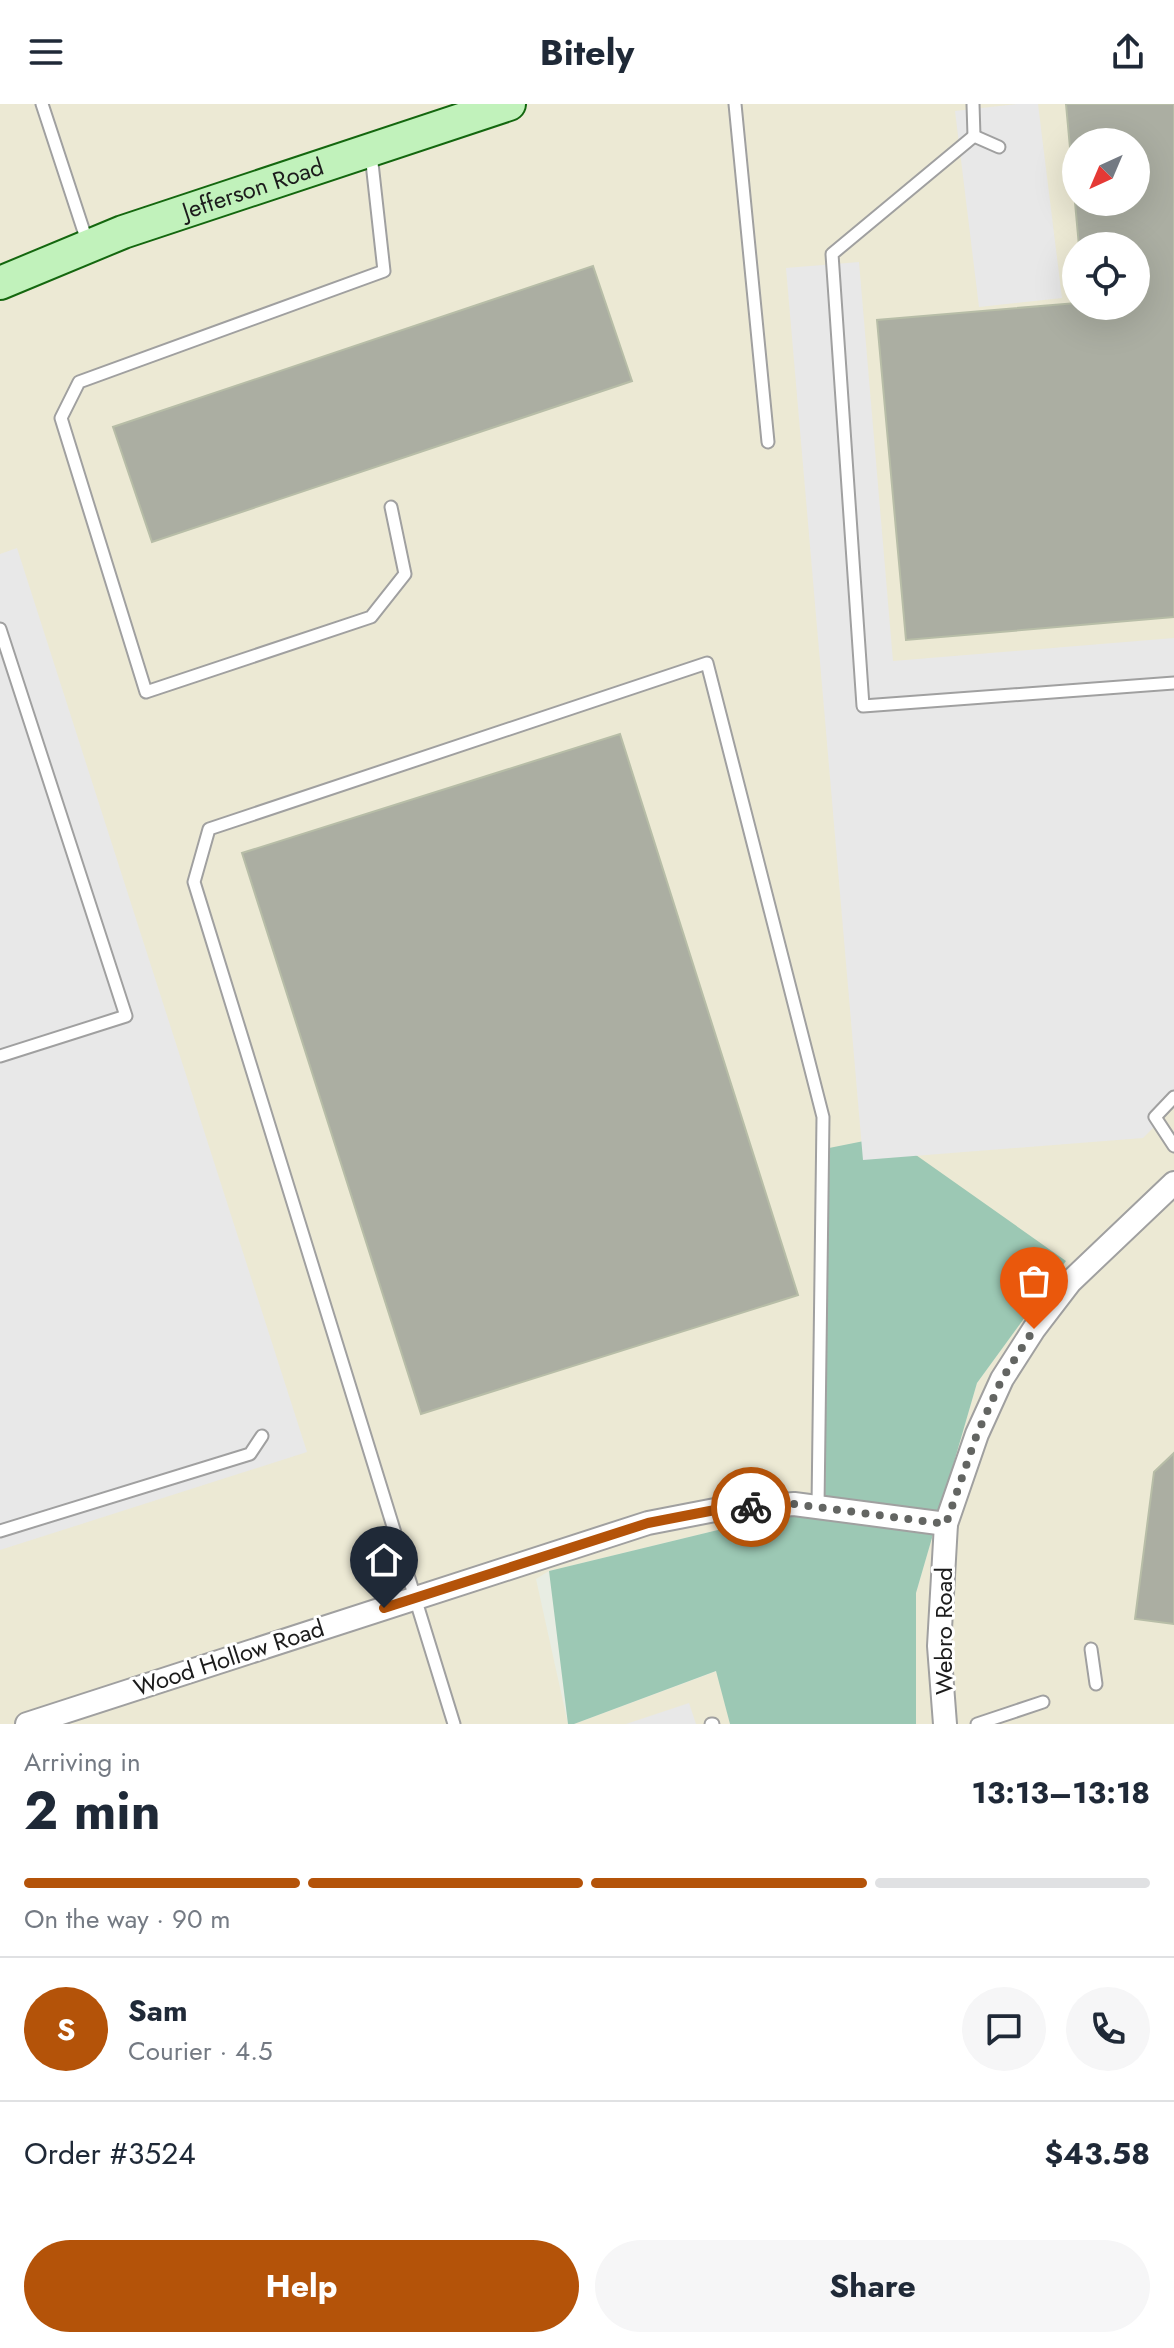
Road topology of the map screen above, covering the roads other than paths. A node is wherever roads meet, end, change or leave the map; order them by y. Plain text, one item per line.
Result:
1 (42, 104) edge
2 (509, 104) edge
3 (735, 104) edge
4 (973, 104) edge
5 (974, 136) junction
6 (999, 147) dead end
7 (371, 149) junction
8 (89, 246) junction
9 (0, 283) edge
10 (768, 442) dead end
11 (391, 507) dead end
12 (0, 629) edge
13 (1174, 683) edge
14 (0, 1056) edge
15 (1174, 1097) edge
16 (1174, 1146) edge
17 (1174, 1183) edge
18 (262, 1436) dead end
19 (818, 1507) junction
20 (946, 1524) junction
21 (0, 1531) edge
22 (414, 1599) junction
23 (1091, 1649) dead end
24 (1096, 1684) dead end
25 (1043, 1702) dead end
26 (27, 1724) edge
27 (454, 1724) edge
28 (945, 1724) edge
29 (977, 1724) edge

1 - 8 lane
2 - 7 main road, Jefferson Road
3 - 10 lane
4 - 5 lane
5 - 6 lane
5 - 13 lane
7 - 8 main road, Jefferson Road
7 - 11 lane
8 - 9 main road, Jefferson Road
12 - 14 lane
15 - 16 lane
17 - 20 street, Webro Road
18 - 21 lane
19 - 20 street, Wood Hollow Road
19 - 22 street, Wood Hollow Road
19 - 22 lane
20 - 28 street, Webro Road
22 - 26 street, Wood Hollow Road
22 - 27 lane
23 - 24 lane
25 - 29 lane

